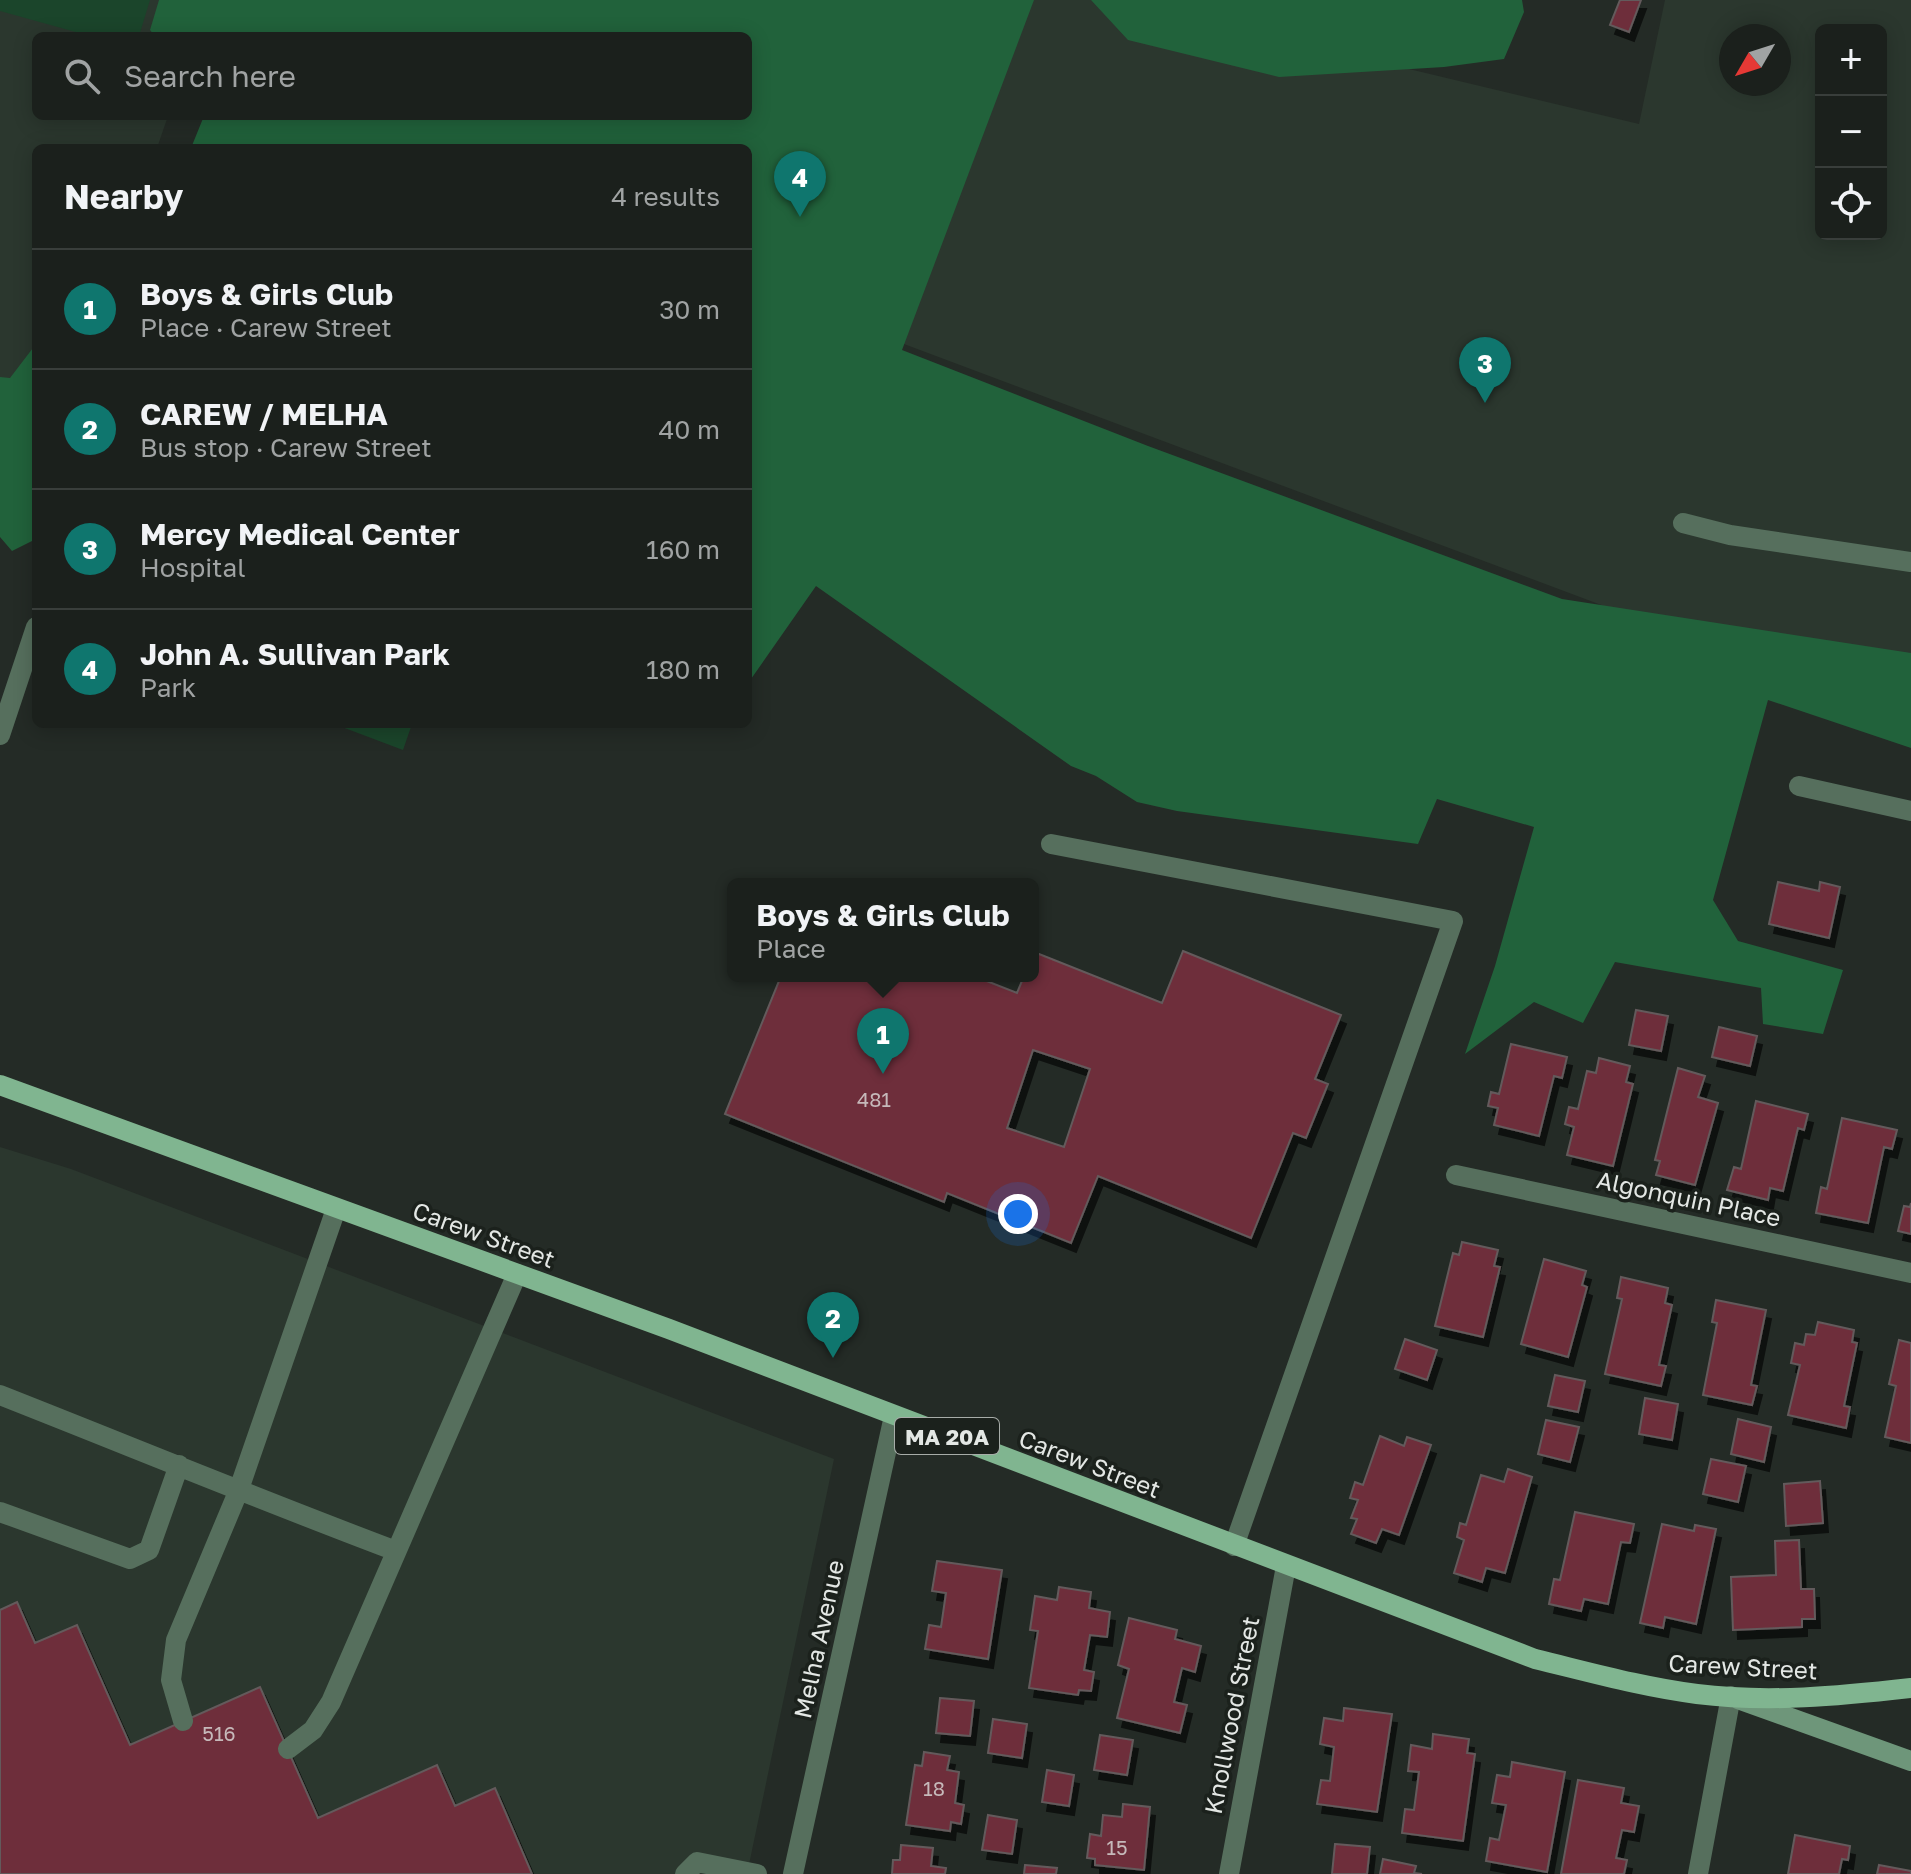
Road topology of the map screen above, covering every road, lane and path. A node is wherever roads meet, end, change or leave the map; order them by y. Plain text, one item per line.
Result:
1 (1683, 523) dead end
2 (1911, 562) edge
3 (32, 639) edge
4 (0, 735) edge
5 (1799, 786) dead end
6 (1911, 811) edge
7 (1051, 844) dead end
8 (0, 1085) edge
9 (1456, 1175) dead end
10 (336, 1209) junction
11 (1911, 1273) edge
12 (517, 1274) junction
13 (0, 1395) edge
14 (894, 1416) junction
15 (179, 1465) junction
16 (238, 1492) junction
17 (0, 1512) edge
18 (1234, 1546) junction
19 (396, 1551) junction
20 (1286, 1566) junction
21 (1911, 1688) edge
22 (1731, 1696) junction
23 (183, 1721) dead end
24 (288, 1749) dead end
25 (1911, 1761) edge
26 (685, 1874) edge
27 (757, 1874) edge
28 (793, 1874) edge
29 (1229, 1874) edge
30 (1698, 1874) edge

1 - 2 street
3 - 4 street
5 - 6 street
7 - 18 street
8 - 10 main road, Carew Street / MA 20A
9 - 11 street, Algonquin Place
10 - 12 main road, Carew Street / MA 20A
10 - 16 street
12 - 14 main road, Carew Street / MA 20A
12 - 19 street
13 - 15 street
14 - 18 main road, Carew Street / MA 20A
14 - 28 street, Melha Avenue
15 - 16 street
15 - 17 street
16 - 19 street
16 - 23 street
18 - 20 main road, Carew Street / MA 20A
19 - 24 street
20 - 22 main road, Carew Street / MA 20A
20 - 29 street, Knollwood Street
21 - 22 main road, Carew Street / MA 20A
22 - 25 main road
22 - 30 street
26 - 27 street

